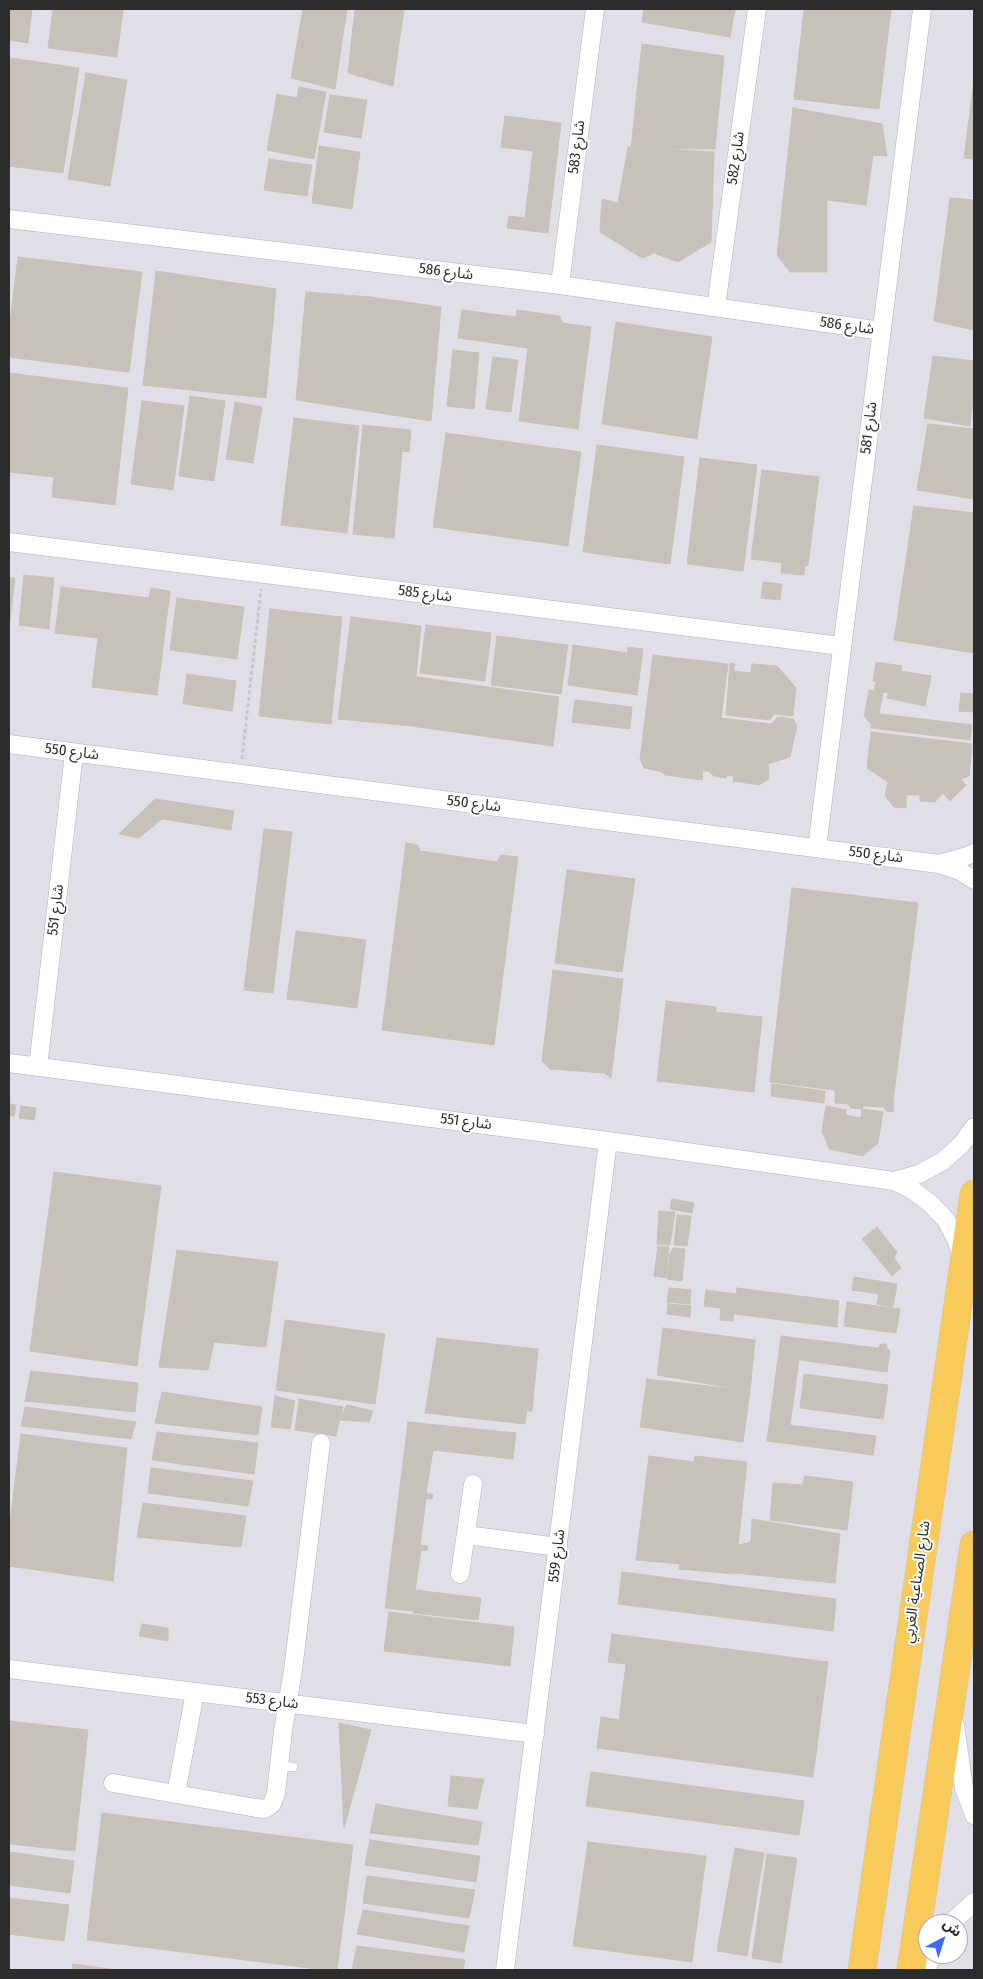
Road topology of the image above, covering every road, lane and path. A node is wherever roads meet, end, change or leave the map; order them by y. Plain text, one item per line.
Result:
1 (595, 9) edge
2 (757, 9) edge
3 (922, 9) edge
4 (9, 219) edge
5 (560, 286) junction
6 (716, 307) junction
7 (882, 331) junction
8 (9, 542) edge
9 (263, 573) junction
10 (841, 646) junction
11 (9, 744) edge
12 (74, 753) junction
13 (240, 774) junction
14 (817, 848) junction
15 (974, 852) edge
16 (939, 864) junction
17 (974, 880) edge
18 (9, 1063) edge
19 (38, 1067) junction
20 (974, 1127) edge
21 (608, 1141) junction
22 (894, 1181) junction
23 (974, 1194) edge
24 (963, 1260) junction
25 (321, 1443) dead end
26 (473, 1484) dead end
27 (466, 1534) junction
28 (974, 1545) edge
29 (558, 1547) junction
30 (460, 1574) dead end
31 (9, 1669) edge
32 (195, 1692) junction
33 (951, 1699) junction
34 (287, 1703) junction
35 (535, 1734) junction
36 (113, 1783) dead end
37 (176, 1794) junction
38 (974, 1815) edge
39 (974, 1902) edge
40 (961, 1914) edge
41 (505, 1970) edge
42 (862, 1970) edge
43 (911, 1970) edge

1 - 5 street, شارع 583
2 - 6 street, شارع 582
3 - 7 street, شارع 581
4 - 5 street, شارع 586
5 - 6 street, شارع 586
6 - 7 street, شارع 586
7 - 10 street, شارع 581
8 - 9 street, شارع 585
9 - 10 street, شارع 585
9 - 13 path
10 - 14 street, شارع 581
11 - 12 street, شارع 550
12 - 13 street, شارع 550
12 - 19 street, شارع 551
13 - 14 street, شارع 550
14 - 16 street, شارع 550
15 - 16 street, شارع 550
16 - 17 street, شارع 550
18 - 19 street, شارع 551
19 - 21 street, شارع 551
20 - 22 street, شارع 551
21 - 22 street, شارع 551
21 - 29 street, شارع 559
22 - 24 street, شارع 551
23 - 24 main road, شارع الصناعية الغربي
24 - 42 main road, شارع الصناعية الغربي
25 - 34 street
26 - 27 street
27 - 29 street
27 - 30 street
28 - 33 main road
29 - 35 street, شارع 559
31 - 32 street, شارع 553
32 - 34 street, شارع 553
32 - 37 street
33 - 38 street
33 - 43 main road
34 - 35 street, شارع 553
34 - 37 street
35 - 41 street, شارع 559
36 - 37 street
39 - 40 street

